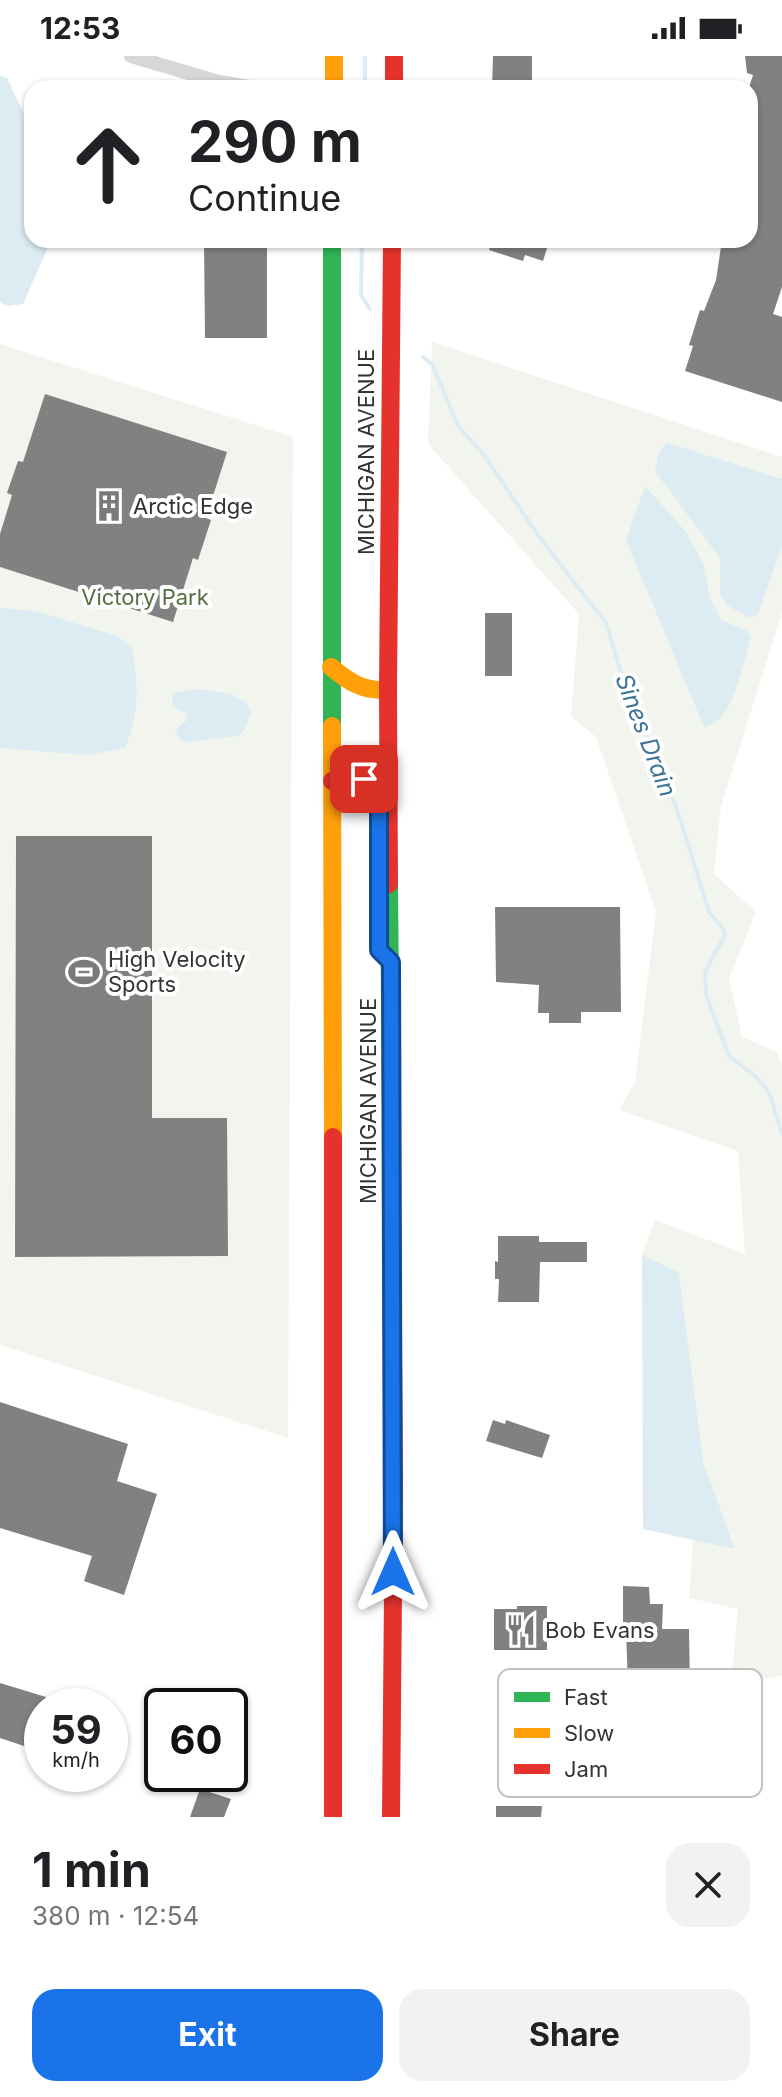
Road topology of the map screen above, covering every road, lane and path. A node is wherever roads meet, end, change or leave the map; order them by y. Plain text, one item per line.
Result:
1 (131, 56) edge
2 (334, 56) edge
3 (394, 56) edge
4 (168, 62) edge
5 (214, 80) edge
6 (334, 80) edge
7 (394, 80) edge
8 (332, 248) edge
9 (392, 248) edge
10 (331, 667) junction
11 (388, 690) junction
12 (332, 781) junction
13 (391, 962) junction
14 (333, 1817) edge
15 (391, 1817) edge

1 - 4 street
2 - 6 main road
3 - 7 main road
4 - 5 street
8 - 10 main road, MICHIGAN AVENUE
9 - 11 main road, MICHIGAN AVENUE
10 - 11 main road
10 - 12 main road, MICHIGAN AVENUE
11 - 13 main road, MICHIGAN AVENUE
12 - 13 main road
12 - 14 main road, MICHIGAN AVENUE
13 - 15 main road, MICHIGAN AVENUE

